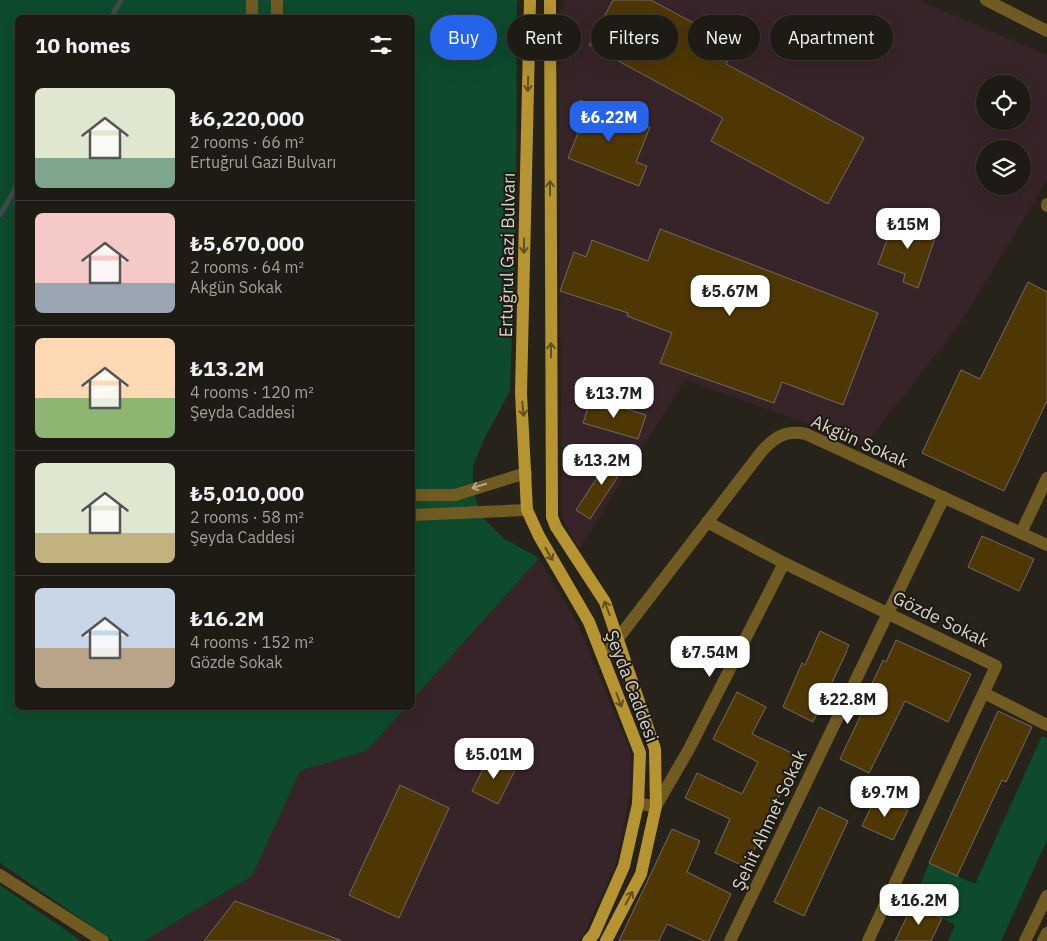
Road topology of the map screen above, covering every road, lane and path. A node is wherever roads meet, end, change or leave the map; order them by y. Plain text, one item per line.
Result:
1 (252, 0) edge
2 (277, 0) edge
3 (530, 0) edge
4 (550, 0) edge
5 (986, 0) edge
6 (252, 15) edge
7 (277, 15) edge
8 (1047, 31) edge
9 (526, 472) junction
10 (1047, 478) edge
11 (415, 495) edge
12 (944, 497) junction
13 (527, 510) junction
14 (415, 515) edge
15 (707, 522) junction
16 (1021, 533) junction
17 (1047, 545) edge
18 (784, 563) junction
19 (887, 612) junction
20 (617, 636) junction
21 (603, 658) junction
22 (984, 693) junction
23 (1047, 725) edge
24 (638, 804) junction
25 (656, 806) junction
26 (0, 875) edge
27 (1047, 896) edge
28 (1047, 933) edge
29 (103, 941) edge
30 (588, 941) edge
31 (606, 941) edge
32 (730, 941) edge
33 (868, 941) edge
34 (1026, 941) edge
35 (1043, 941) edge

1 - 6 street
2 - 7 street
3 -> 9 main road, Ertuğrul Gazi Bulvarı
20 -> 4 main road, Şeyda Caddesi
5 - 8 street
9 -> 11 street
9 - 13 main road, Ertuğrul Gazi Bulvarı
10 - 16 street
12 - 15 street, Akgün Sokak
12 - 16 street, Akgün Sokak
12 - 19 street, Şehit Ahmet Sokak
13 - 14 street
13 -> 21 main road, Şeyda Caddesi
15 - 18 street, Gözde Sokak
15 - 20 street, Akgün Sokak
16 - 17 street, Akgün Sokak
18 - 19 street, Gözde Sokak
18 - 25 street
19 - 22 street, Gözde Sokak
19 - 32 street, Şehit Ahmet Sokak
20 - 21 street, Akgün Sokak
20 - 25 main road, Şeyda Caddesi
21 -> 24 main road, Şeyda Caddesi
22 - 23 street
22 - 33 street, Gözde Sokak
24 - 25 street
24 - 30 main road, Şeyda Caddesi
31 -> 25 main road, Şeyda Caddesi
26 - 29 street
27 - 34 street
28 - 35 street

